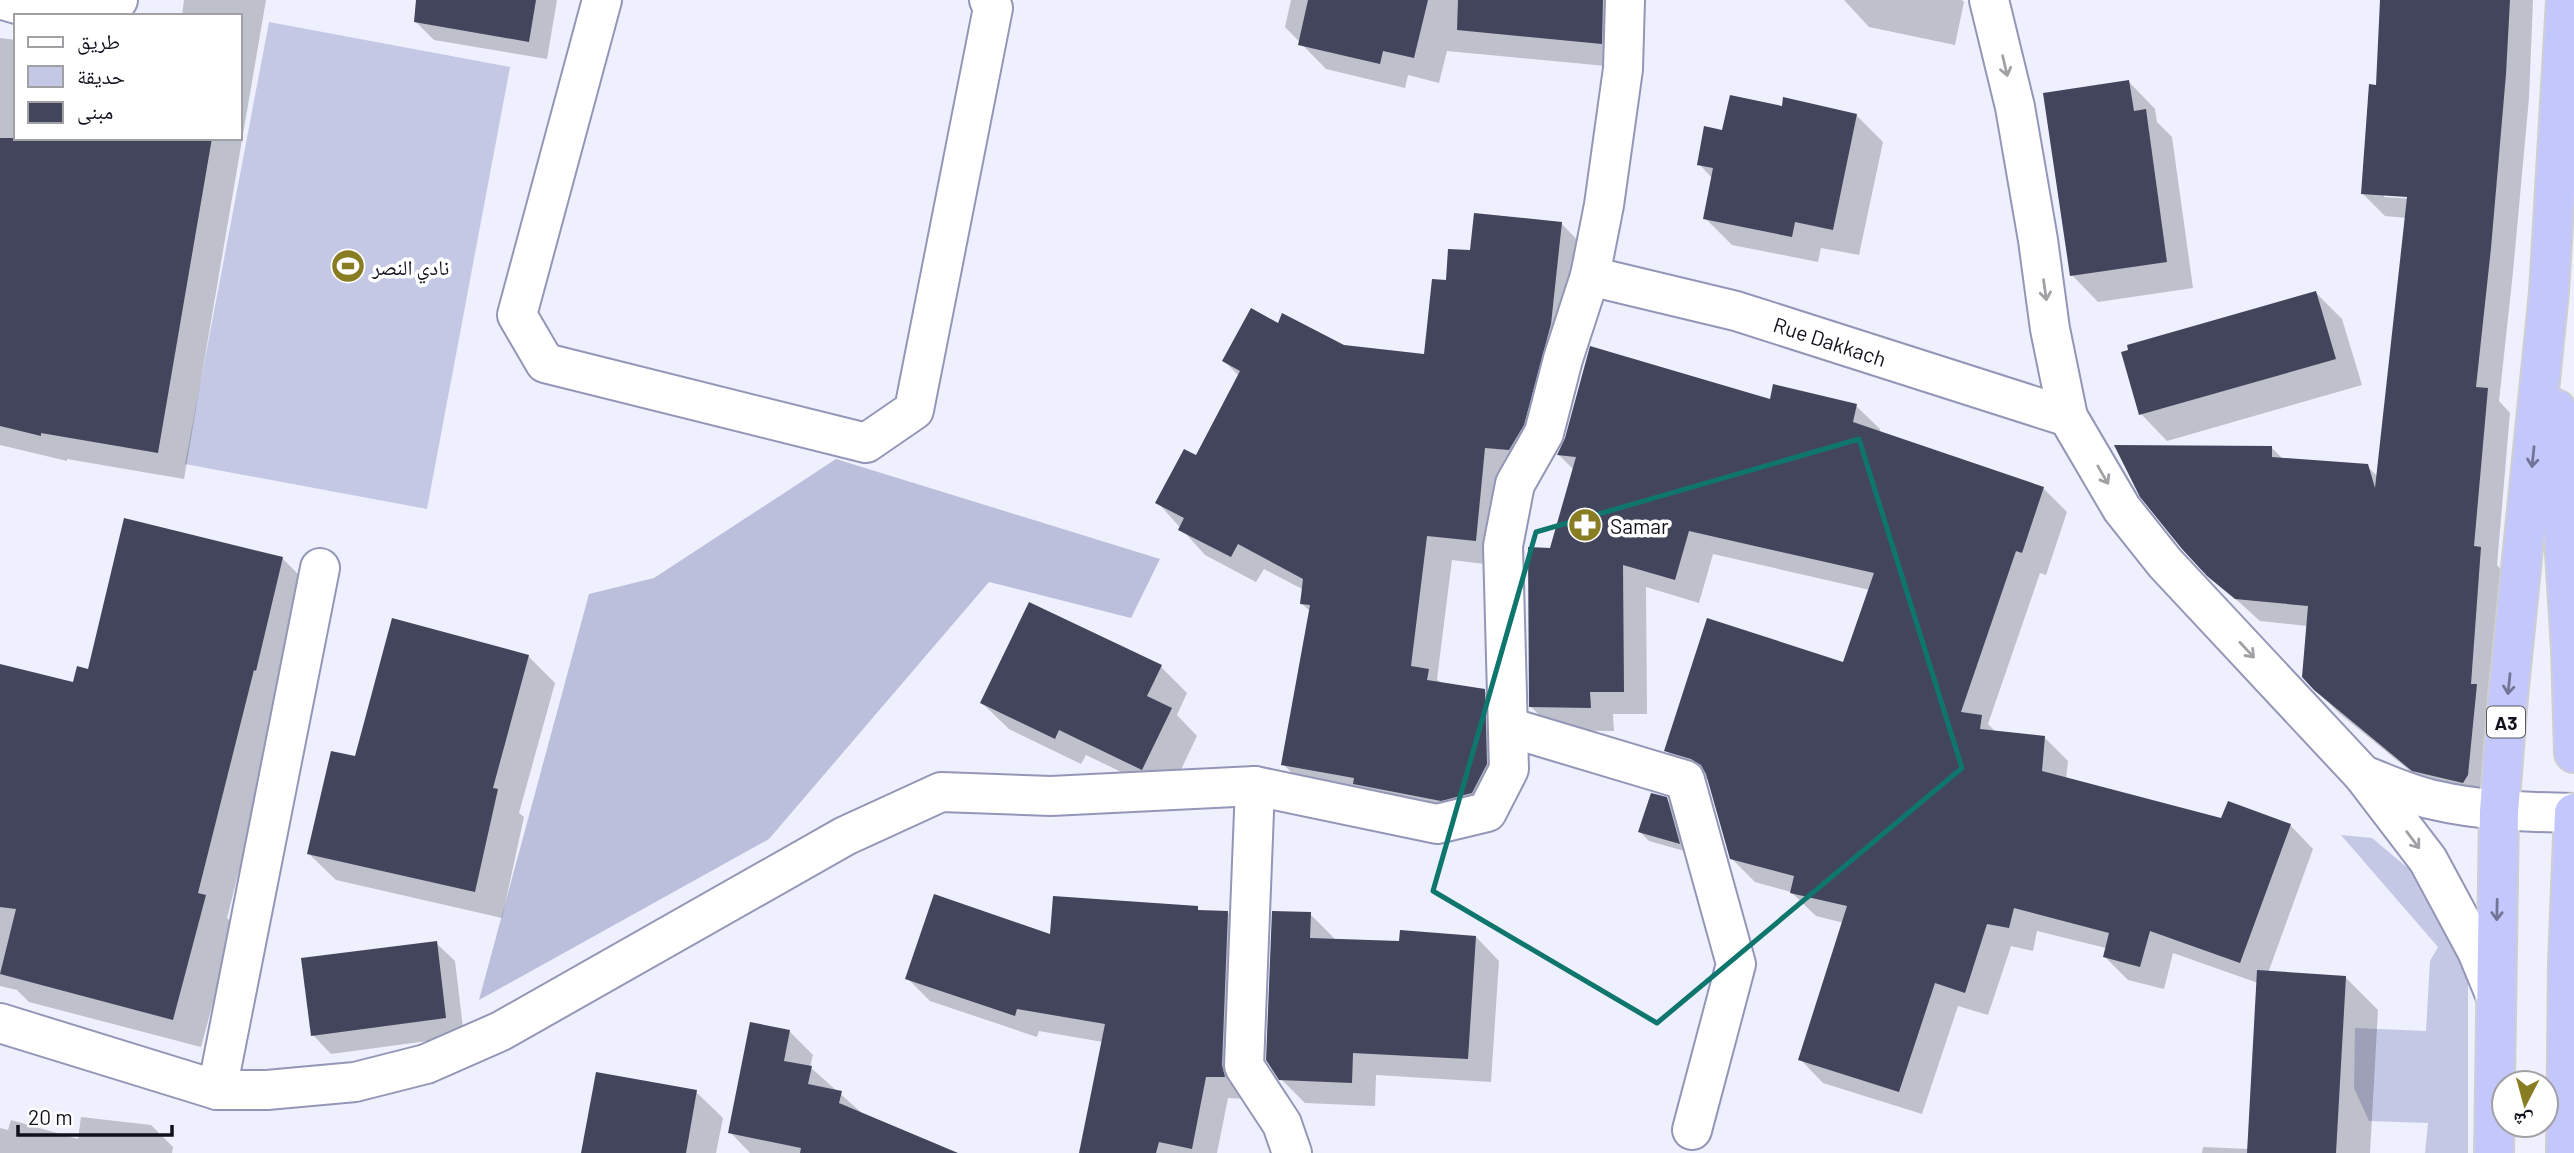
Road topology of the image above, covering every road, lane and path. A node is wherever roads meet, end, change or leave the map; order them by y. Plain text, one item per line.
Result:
1 (3, 0) edge
2 (118, 0) edge
3 (602, 0) edge
4 (989, 0) edge
5 (1625, 0) edge
6 (1989, 0) edge
7 (2566, 0) edge
8 (51, 14) edge
9 (87, 14) edge
10 (1590, 276) junction
11 (2549, 292) junction
12 (2067, 417) junction
13 (320, 568) dead end
14 (2572, 650) edge
15 (1508, 727) junction
16 (2574, 753) edge
17 (2363, 775) junction
18 (1255, 786) junction
19 (2500, 811) junction
20 (2574, 813) edge
21 (2496, 997) junction
22 (0, 1023) edge
23 (216, 1090) junction
24 (1692, 1130) dead end
25 (1292, 1153) edge
26 (2494, 1153) edge
27 (2566, 1153) edge

1 - 8 street
2 - 9 street
3 - 4 street
5 - 10 street
6 -> 12 street
7 - 11 highway, A3
10 - 12 street, Rue Dakkach
10 - 15 street
11 - 14 highway, A3
11 -> 19 highway, A3
12 -> 17 street
13 - 23 street
14 - 16 highway, A3
15 - 18 street
15 - 24 street
17 - 19 street
17 -> 21 street
18 - 23 street
18 - 25 street
19 - 20 street
19 -> 21 highway, A3
20 - 27 highway
21 - 26 highway, A3
22 - 23 street

